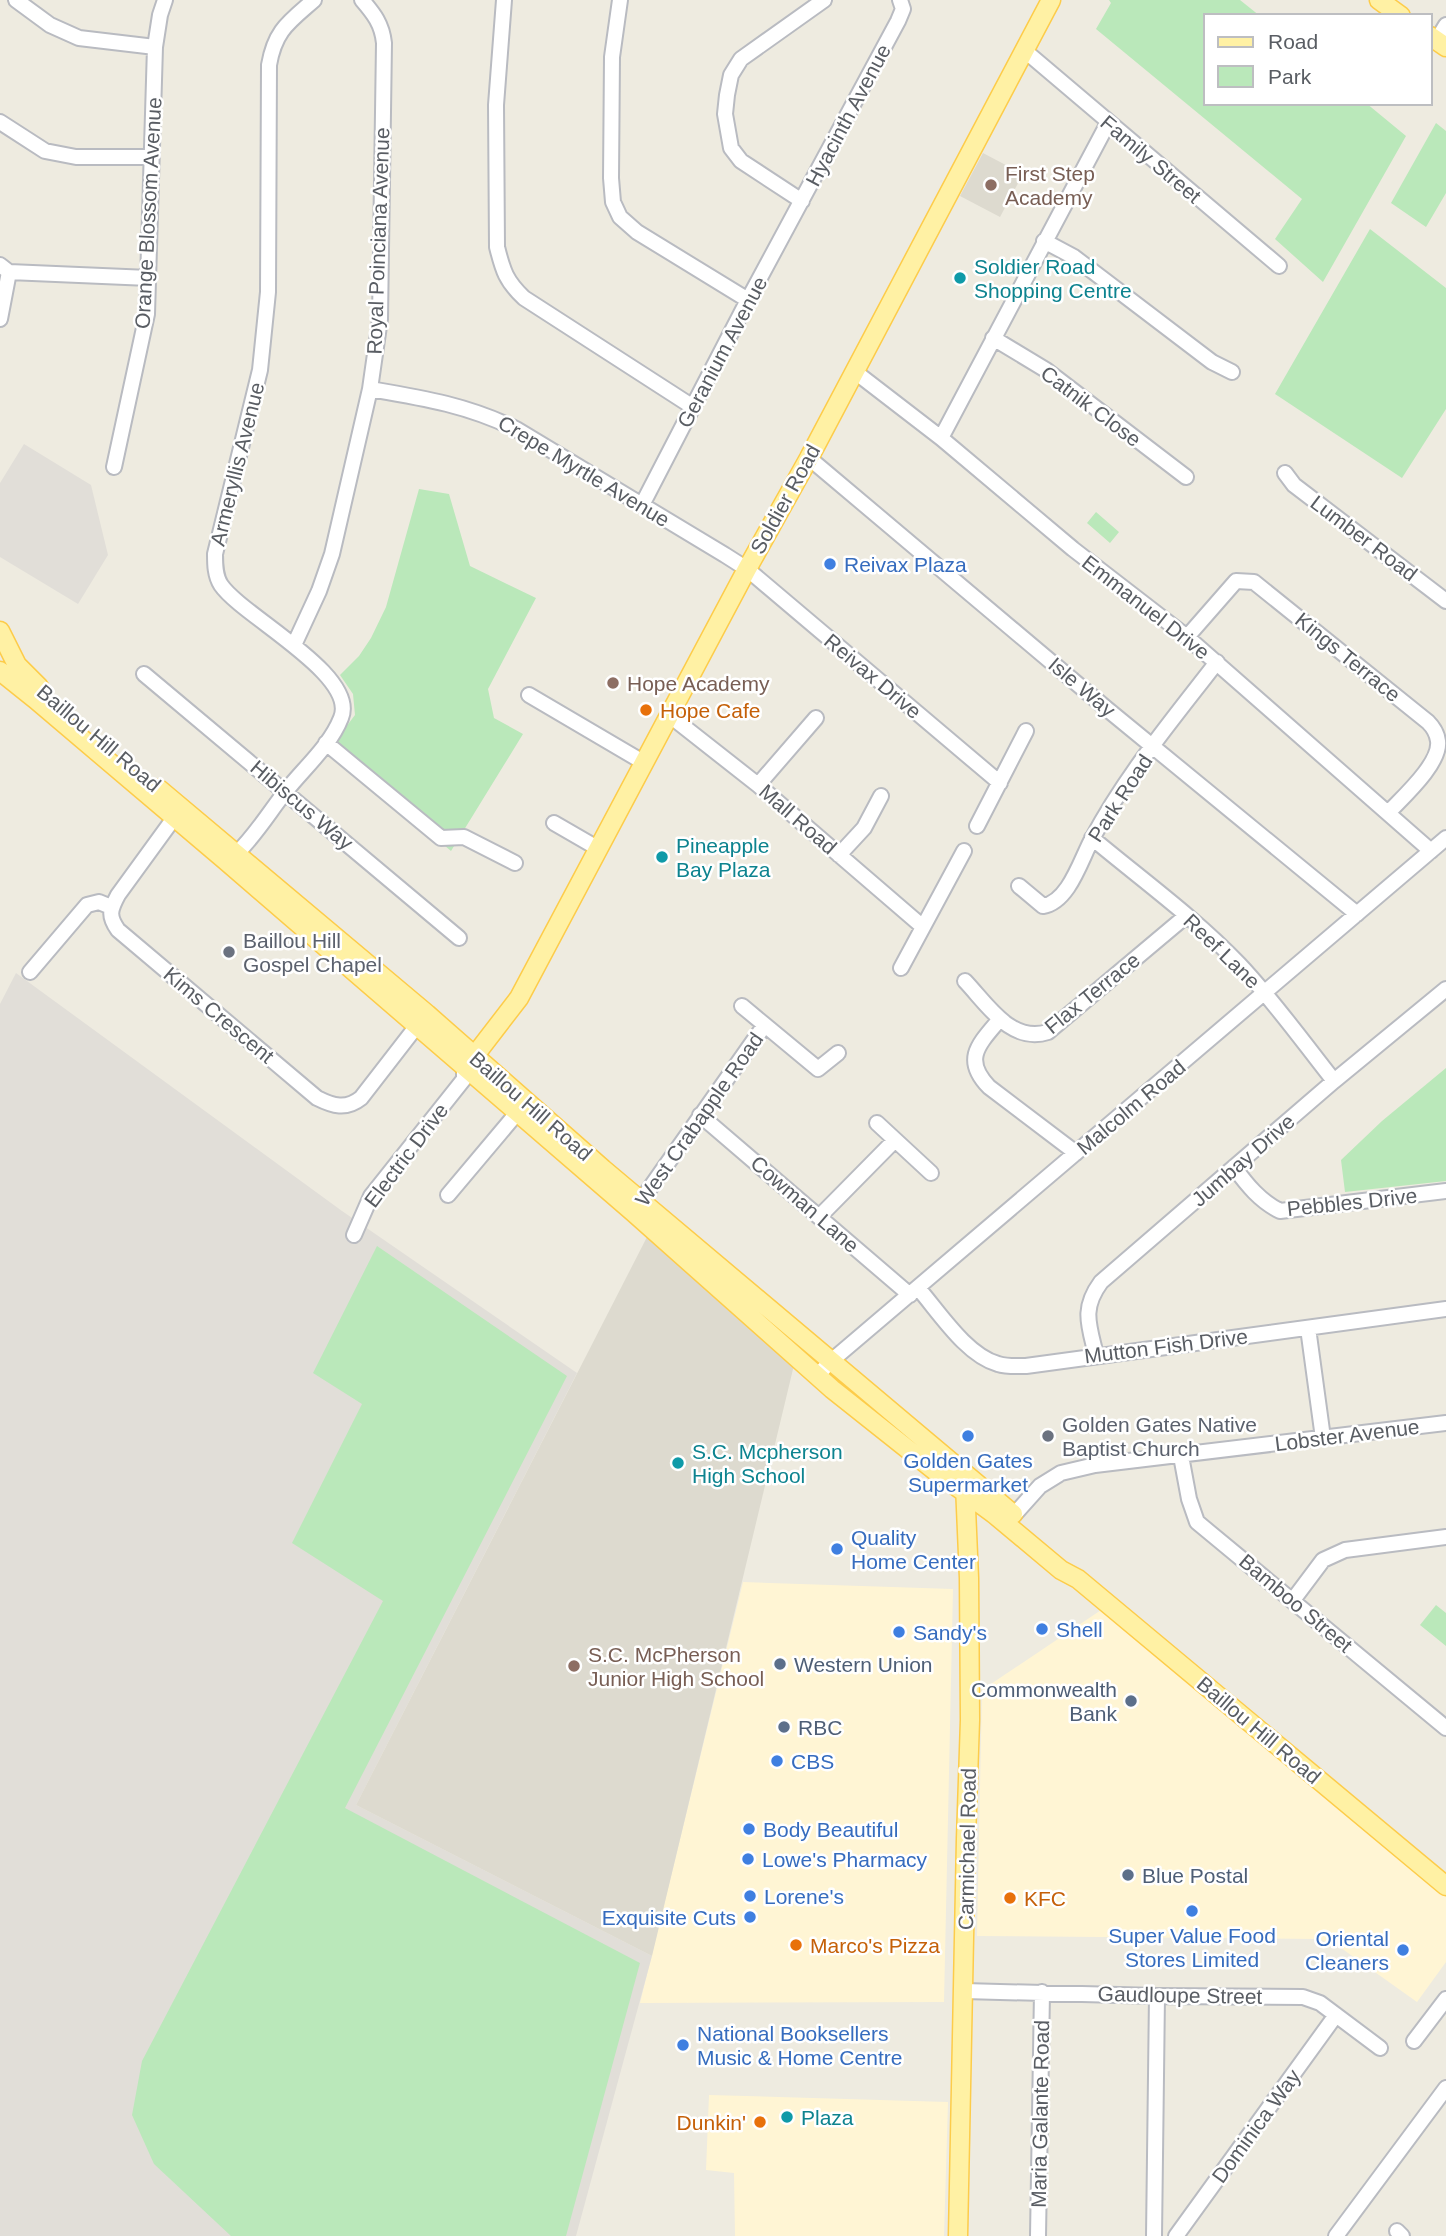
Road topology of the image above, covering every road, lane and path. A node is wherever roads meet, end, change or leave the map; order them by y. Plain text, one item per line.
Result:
1 (16, 0) edge
2 (165, 0) edge
3 (314, 0) edge
4 (362, 0) edge
5 (504, 0) edge
6 (620, 0) edge
7 (824, 0) edge
8 (900, 0) edge
9 (1051, 0) edge
10 (1379, 0) edge
11 (1398, 14) edge
12 (155, 47) junction
13 (1024, 50) junction
14 (0, 122) edge
15 (1108, 123) junction
16 (152, 157) junction
17 (802, 201) junction
18 (1044, 241) junction
19 (1279, 266) dead end
20 (5, 269) edge
21 (149, 278) junction
22 (748, 300) junction
23 (0, 319) edge
24 (993, 338) junction
25 (854, 372) junction
26 (1232, 372) dead end
27 (370, 389) junction
28 (693, 407) junction
29 (942, 438) junction
30 (809, 458) junction
31 (114, 467) dead end
32 (1285, 473) dead end
33 (1186, 477) dead end
34 (642, 505) junction
35 (747, 569) junction
36 (1446, 601) edge
37 (1, 637) edge
38 (1187, 637) junction
39 (294, 645) junction
40 (1217, 662) junction
41 (0, 671) edge
42 (144, 674) dead end
43 (529, 695) dead end
44 (669, 715) junction
45 (816, 718) dead end
46 (1026, 731) dead end
47 (327, 743) junction
48 (1153, 746) junction
49 (643, 762) junction
50 (1000, 783) junction
51 (758, 785) junction
52 (286, 791) junction
53 (881, 796) dead end
54 (1389, 813) junction
55 (174, 818) junction
56 (554, 823) dead end
57 (977, 826) dead end
58 (1092, 838) junction
59 (1446, 838) edge
60 (599, 849) junction
61 (964, 851) dead end
62 (1432, 851) junction
63 (236, 854) junction
64 (839, 855) junction
65 (516, 863) dead end
66 (1019, 886) dead end
67 (111, 907) junction
68 (1357, 914) junction
69 (1186, 916) junction
70 (923, 927) junction
71 (459, 938) dead end
72 (901, 968) dead end
73 (30, 972) dead end
74 (965, 981) dead end
75 (1446, 989) edge
76 (1265, 993) junction
77 (742, 1006) dead end
78 (1000, 1019) junction
79 (764, 1026) junction
80 (416, 1027) junction
81 (838, 1052) dead end
82 (472, 1069) junction
83 (1334, 1081) junction
84 (517, 1113) junction
85 (700, 1115) junction
86 (877, 1123) dead end
87 (895, 1140) junction
88 (1076, 1153) junction
89 (1234, 1167) junction
90 (931, 1173) dead end
91 (1446, 1191) edge
92 (448, 1195) dead end
93 (637, 1207) junction
94 (820, 1216) junction
95 (354, 1235) dead end
96 (914, 1291) junction
97 (1446, 1309) edge
98 (1308, 1328) junction
99 (1096, 1355) junction
100 (831, 1362) junction
101 (817, 1376) junction
102 (1446, 1423) edge
103 (1323, 1438) junction
104 (1181, 1455) junction
105 (934, 1470) junction
106 (963, 1471) junction
107 (966, 1492) junction
108 (1014, 1515) junction
109 (966, 1524) junction
110 (1446, 1537) edge
111 (1072, 1574) junction
112 (1293, 1601) junction
113 (1446, 1728) edge
114 (1446, 1886) edge
115 (964, 1991) junction
116 (1042, 1992) junction
117 (1157, 1996) junction
118 (1446, 2000) edge
119 (1336, 2015) junction
120 (1414, 2041) dead end
121 (1380, 2048) dead end
122 (1446, 2088) edge
123 (958, 2236) edge
124 (1038, 2236) edge
125 (1154, 2236) edge
126 (1175, 2236) edge
127 (1336, 2236) edge

1 - 12 street
2 - 12 street, Orange Blossom Avenue
3 - 39 street, Armeryllis Avenue
4 - 27 street, Royal Poinciana Avenue
5 - 28 street
6 - 22 street
7 - 17 street, Hyacinth Avenue
8 - 17 street, Hyacinth Avenue
9 - 13 main road, Soldier Road
10 - 11 main road
12 - 16 street, Orange Blossom Avenue
13 - 15 street, Family Street
13 - 25 main road, Soldier Road
14 - 16 street
15 - 18 street
15 - 19 street, Family Street
16 - 21 street, Orange Blossom Avenue
17 - 22 street, Geranium Avenue
18 - 24 street
18 - 26 street
20 - 21 street
20 - 23 street
21 - 31 street, Orange Blossom Avenue
22 - 28 street, Geranium Avenue
24 - 29 street
24 - 33 street, Catnik Close
25 - 29 street, Emmanuel Drive
25 - 30 main road, Soldier Road
27 - 34 street, Crepe Myrtle Avenue
27 - 39 street, Royal Poinciana Avenue
28 - 34 street, Geranium Avenue
29 - 38 street, Emmanuel Drive
30 - 35 main road, Soldier Road
30 - 48 street, Isle Way
32 - 36 street, Lumber Road
34 - 35 street, Crepe Myrtle Avenue
35 - 44 main road, Soldier Road
35 - 50 street, Reivax Drive
37 - 63 main road, Baillou Hill Road
38 - 40 street, Emmanuel Drive
38 - 54 street, Kings Terrace
39 - 47 street, Armeryllis Avenue
40 - 48 street, Park Road
40 - 54 street, Emmanuel Drive
41 - 55 main road, Baillou Hill Road
42 - 52 street, Hibiscus Way
43 - 49 street
44 - 49 main road, Soldier Road
44 - 51 street, Mall Road
45 - 51 street
46 - 50 street
47 - 52 street, Armeryllis Avenue
47 - 65 street
48 - 58 street, Park Road
48 - 68 street, Isle Way
49 - 60 main road, Soldier Road
50 - 57 street
51 - 64 street, Mall Road
52 - 63 street, Armeryllis Avenue
52 - 71 street, Hibiscus Way
53 - 64 street
54 - 62 street, Emmanuel Drive
55 - 67 street
55 - 80 main road, Baillou Hill Road
56 - 60 street
58 - 66 street, Park Road
58 - 69 street, Reef Lane
59 - 62 street, Malcolm Road
60 - 82 main road, Soldier Road
61 - 70 street
62 - 68 street, Malcolm Road
63 - 82 main road, Baillou Hill Road
64 - 70 street, Mall Road
67 - 73 street
67 - 80 street, Kims Crescent
68 - 76 street, Malcolm Road
69 - 76 street, Reef Lane
69 - 78 street, Flax Terrace
70 - 72 street
74 - 78 street, Flax Terrace
75 - 83 street, Jumbay Drive
76 - 83 street, Reef Lane
76 - 88 street, Malcolm Road
77 - 79 street
78 - 88 street
79 - 81 street
79 - 85 street, West Crabapple Road
80 - 82 main road, Baillou Hill Road
82 - 84 main road, Baillou Hill Road
82 - 93 main road, Baillou Hill Road
82 - 95 street, Electric Drive
83 - 89 street, Jumbay Drive
84 - 92 street
84 - 93 main road, Baillou Hill Road
85 - 93 street, West Crabapple Road
85 - 94 street, Cowman Lane
86 - 87 street
87 - 90 street
87 - 94 street
88 - 96 street, Malcolm Road
89 - 91 street, Pebbles Drive
89 - 99 street, Jumbay Drive
93 - 100 main road, Baillou Hill Road
93 - 101 main road, Baillou Hill Road
94 - 96 street, Cowman Lane
96 - 99 street, Mutton Fish Drive
96 - 100 street, Malcolm Road
97 - 98 street, Mutton Fish Drive
98 - 99 street, Mutton Fish Drive
98 - 103 street
100 - 101 street, Malcolm Road
100 - 106 main road, Baillou Hill Road
101 - 105 main road, Baillou Hill Road
102 - 103 street, Lobster Avenue
103 - 104 street, Lobster Avenue
104 - 108 street, Lobster Avenue
104 - 112 street, Bamboo Street
105 - 107 main road, Baillou Hill Road
105 - 109 main road, Carmichael Road
106 - 107 main road
106 - 108 main road, Baillou Hill Road
107 - 109 main road
107 - 111 main road, Baillou Hill Road
108 - 111 main road, Baillou Hill Road
109 - 115 main road, Carmichael Road
110 - 112 street
111 - 114 main road, Baillou Hill Road
112 - 113 street, Bamboo Street
115 - 116 street, Gaudloupe Street
115 - 123 main road, Carmichael Road
116 - 117 street, Gaudloupe Street
116 - 124 street, Maria Galante Road
117 - 119 street, Gaudloupe Street
117 - 125 street
118 - 120 street
119 - 121 street, Gaudloupe Street
119 - 126 street, Dominica Way
122 - 127 street

